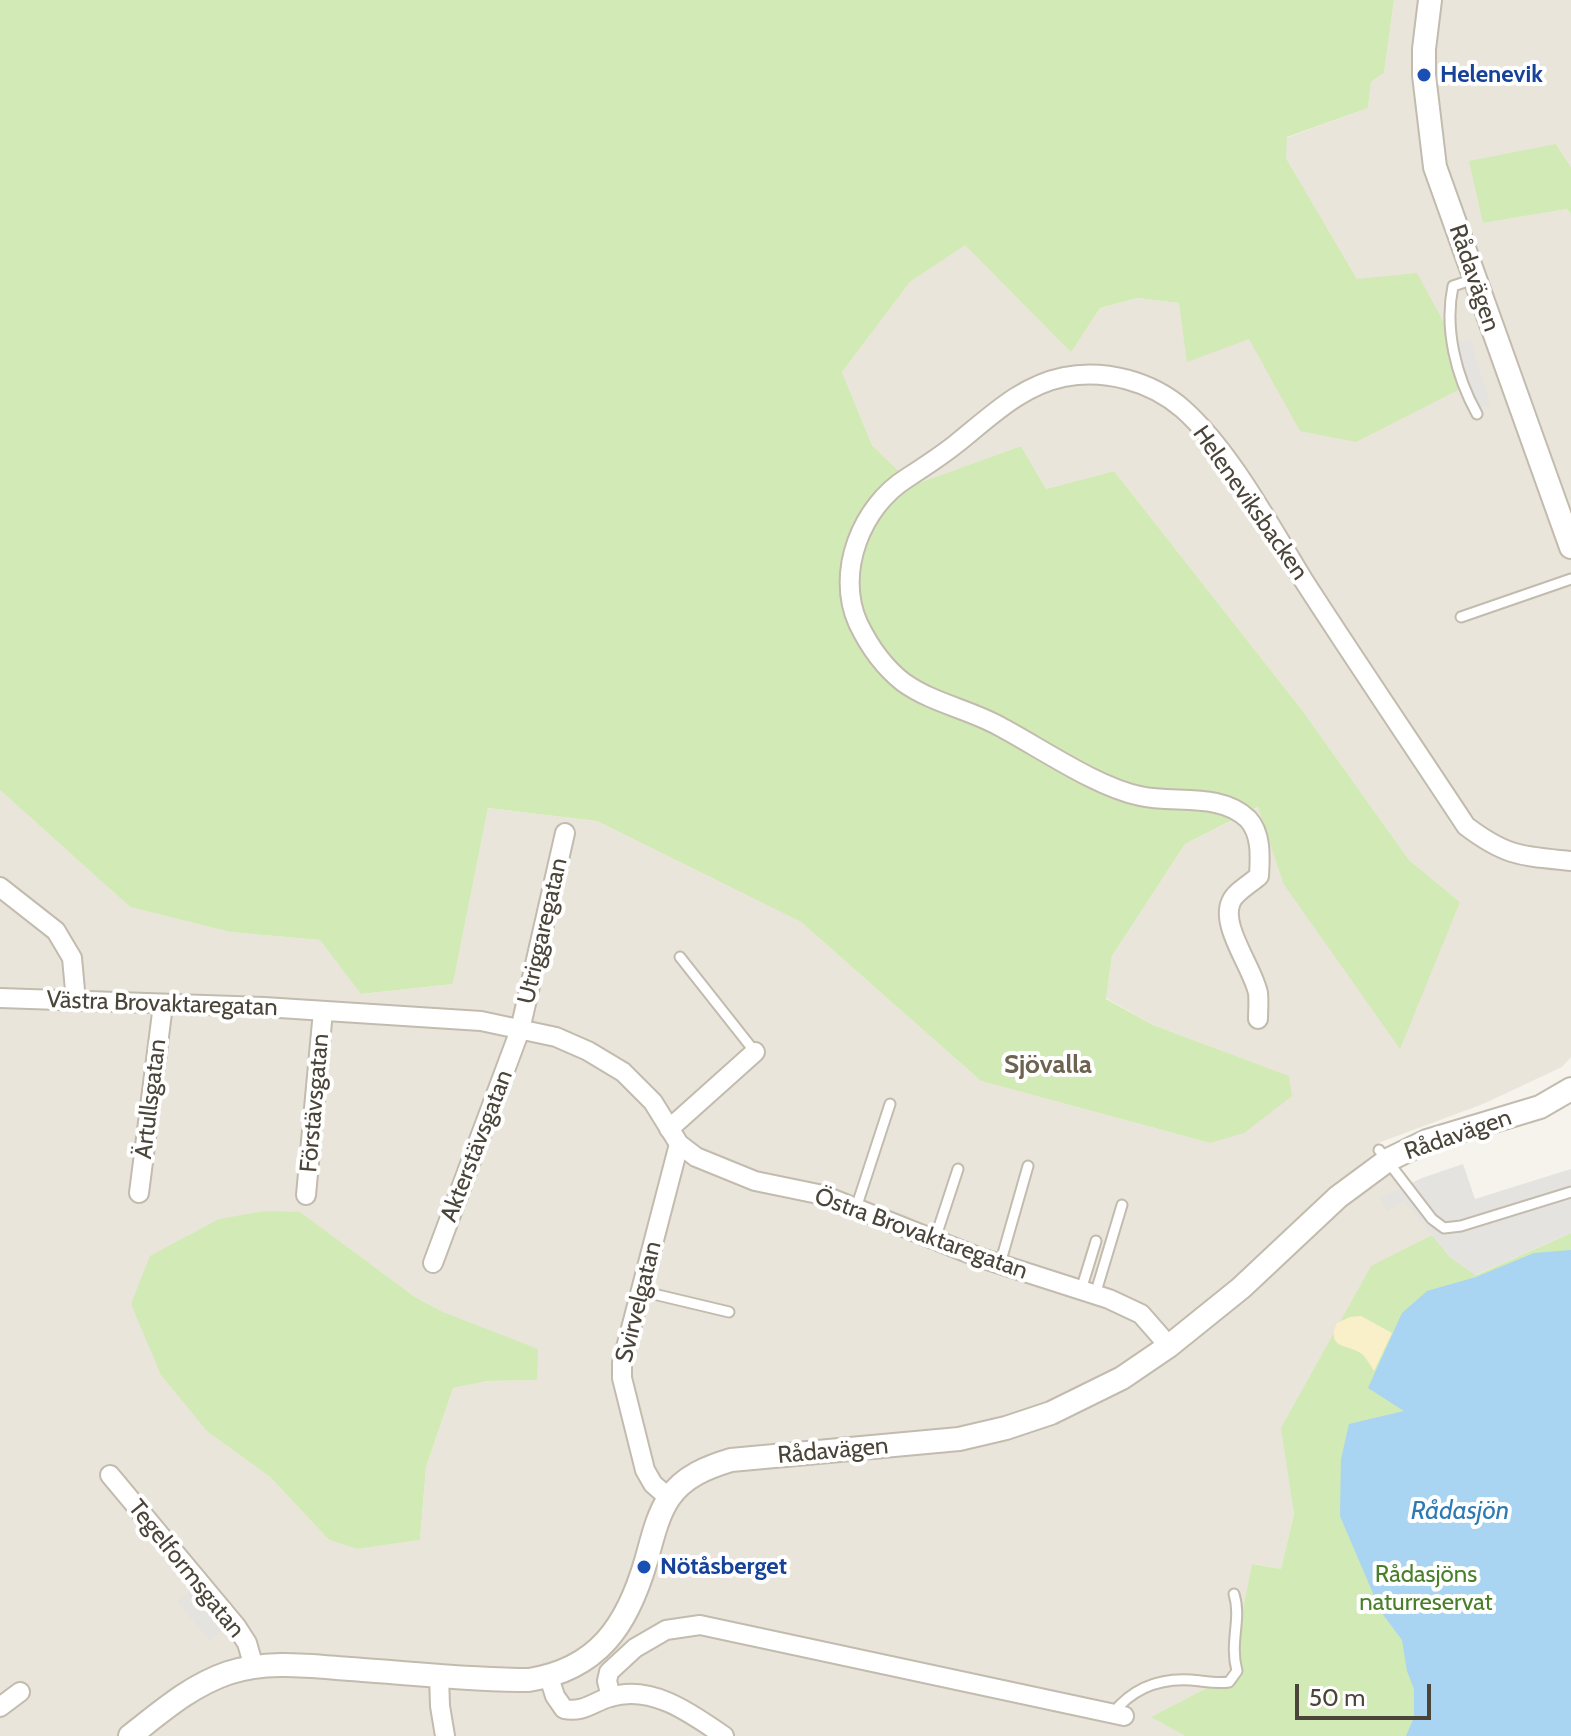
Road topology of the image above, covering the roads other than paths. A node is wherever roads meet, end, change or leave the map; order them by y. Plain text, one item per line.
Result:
1 (1430, 0) edge
2 (1474, 279) junction
3 (1477, 414) dead end
4 (1571, 547) edge
5 (1571, 579) edge
6 (1461, 617) dead end
7 (565, 833) dead end
8 (1571, 861) edge
9 (0, 887) edge
10 (680, 957) dead end
11 (0, 998) edge
12 (76, 1001) junction
13 (163, 1005) junction
14 (323, 1011) junction
15 (1258, 1019) dead end
16 (520, 1030) junction
17 (755, 1052) joint
18 (1571, 1089) edge
19 (890, 1104) dead end
20 (674, 1136) junction
21 (1384, 1155) junction
22 (1028, 1166) dead end
23 (958, 1169) dead end
24 (1571, 1192) edge
25 (139, 1193) dead end
26 (306, 1195) dead end
27 (1122, 1205) dead end
28 (856, 1208) junction
29 (935, 1239) junction
30 (1096, 1241) dead end
31 (433, 1263) dead end
32 (1000, 1264) junction
33 (641, 1291) junction
34 (1088, 1292) junction
35 (729, 1312) dead end
36 (1169, 1346) junction
37 (110, 1475) dead end
38 (669, 1498) junction
39 (1234, 1594) dead end
40 (254, 1667) junction
41 (439, 1675) junction
42 (549, 1677) junction
43 (20, 1692) dead end
44 (611, 1697) junction
45 (0, 1707) edge
46 (1118, 1715) joint
47 (130, 1736) edge
48 (445, 1736) edge
49 (724, 1736) edge

1 - 2 street, Rådavägen
2 - 3 lane
2 - 4 street, Rådavägen
5 - 6 lane
7 - 16 street, Utriggaregatan
8 - 15 street, Heleneviksbacken
9 - 12 street
10 - 17 lane
11 - 12 street, Västra Brovaktaregatan
12 - 13 street, Västra Brovaktaregatan
13 - 14 street, Västra Brovaktaregatan
13 - 25 street, Ärtullsgatan
14 - 16 street, Östra Brovaktaregatan
14 - 26 street, Förstävsgatan
16 - 20 street, Östra Brovaktaregatan
16 - 31 street, Akterstävsgatan
17 - 20 street
18 - 21 street, Rådavägen
19 - 28 lane
20 - 28 street, Östra Brovaktaregatan
20 - 33 street, Svirvelgatan
21 - 24 lane
21 - 36 street, Rådavägen
22 - 32 lane
23 - 29 lane
27 - 34 lane
28 - 29 street, Östra Brovaktaregatan
29 - 32 street, Östra Brovaktaregatan
30 - 34 lane
32 - 34 street, Östra Brovaktaregatan
33 - 35 lane
33 - 38 street, Svirvelgatan
34 - 36 street, Östra Brovaktaregatan
36 - 38 street, Rådavägen
37 - 40 street, Tegelformsgatan
38 - 42 street, Rådavägen
39 - 46 lane
40 - 41 street, Rådavägen
40 - 47 street, Rådavägen
41 - 42 street, Rådavägen
41 - 48 street
42 - 44 street
43 - 45 street
44 - 46 street
44 - 49 street

